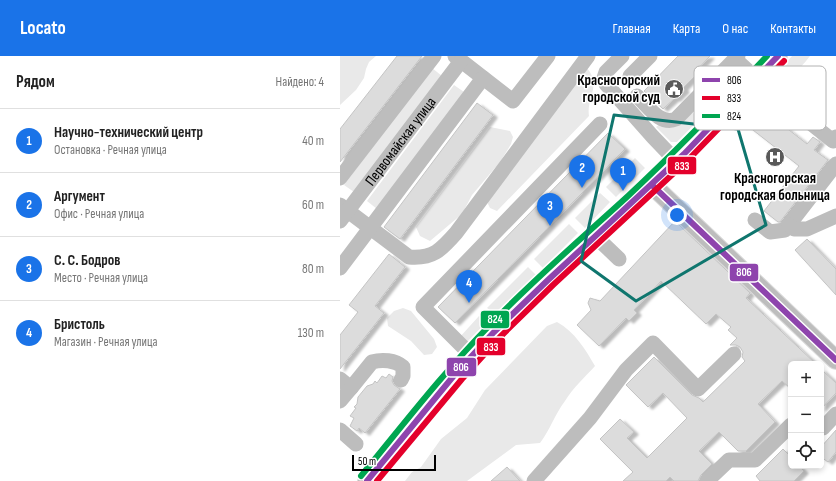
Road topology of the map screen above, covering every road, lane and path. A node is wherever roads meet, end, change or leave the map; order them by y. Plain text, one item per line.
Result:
1 (434, 56) edge
2 (548, 56) edge
3 (588, 56) edge
4 (622, 56) edge
5 (650, 56) edge
6 (778, 56) edge
7 (736, 57) edge
8 (458, 58) edge
9 (727, 66) edge
10 (744, 66) edge
11 (768, 66) edge
12 (630, 76) dead end
13 (483, 78) junction
14 (637, 96) dead end
15 (694, 100) edge
16 (600, 124) dead end
17 (706, 130) edge
18 (818, 130) edge
19 (835, 144) edge
20 (676, 160) junction
21 (836, 164) edge
22 (340, 178) edge
23 (652, 185) junction
24 (343, 212) edge
25 (836, 216) edge
26 (755, 220) dead end
27 (789, 225) junction
28 (370, 228) junction
29 (596, 237) junction
30 (619, 259) dead end
31 (340, 268) edge
32 (734, 354) dead end
33 (472, 356) junction
34 (836, 360) edge
35 (401, 380) dead end
36 (346, 383) edge
37 (340, 401) edge
38 (836, 414) edge
39 (824, 427) edge
40 (788, 428) edge
41 (340, 430) edge
42 (356, 444) dead end
43 (367, 481) edge
44 (534, 481) edge
45 (707, 481) edge

1 - 22 street
2 - 13 street
3 - 28 street
4 - 20 street
5 - 12 street
6 - 11 main road
7 - 9 street
7 - 10 street
8 - 13 street
8 - 24 street, Первомайская улица
13 - 28 street
14 - 15 street
16 - 33 street
17 - 20 main road
18 - 19 street
20 - 23 main road
21 - 27 street
23 - 29 main road
23 - 34 main road
24 - 28 street
25 - 27 street
26 - 27 street
28 - 31 street
29 - 30 street
29 - 33 main road
32 - 44 street
33 - 43 main road
35 - 36 street
36 - 37 street
38 - 39 street
40 - 45 street
41 - 42 street

